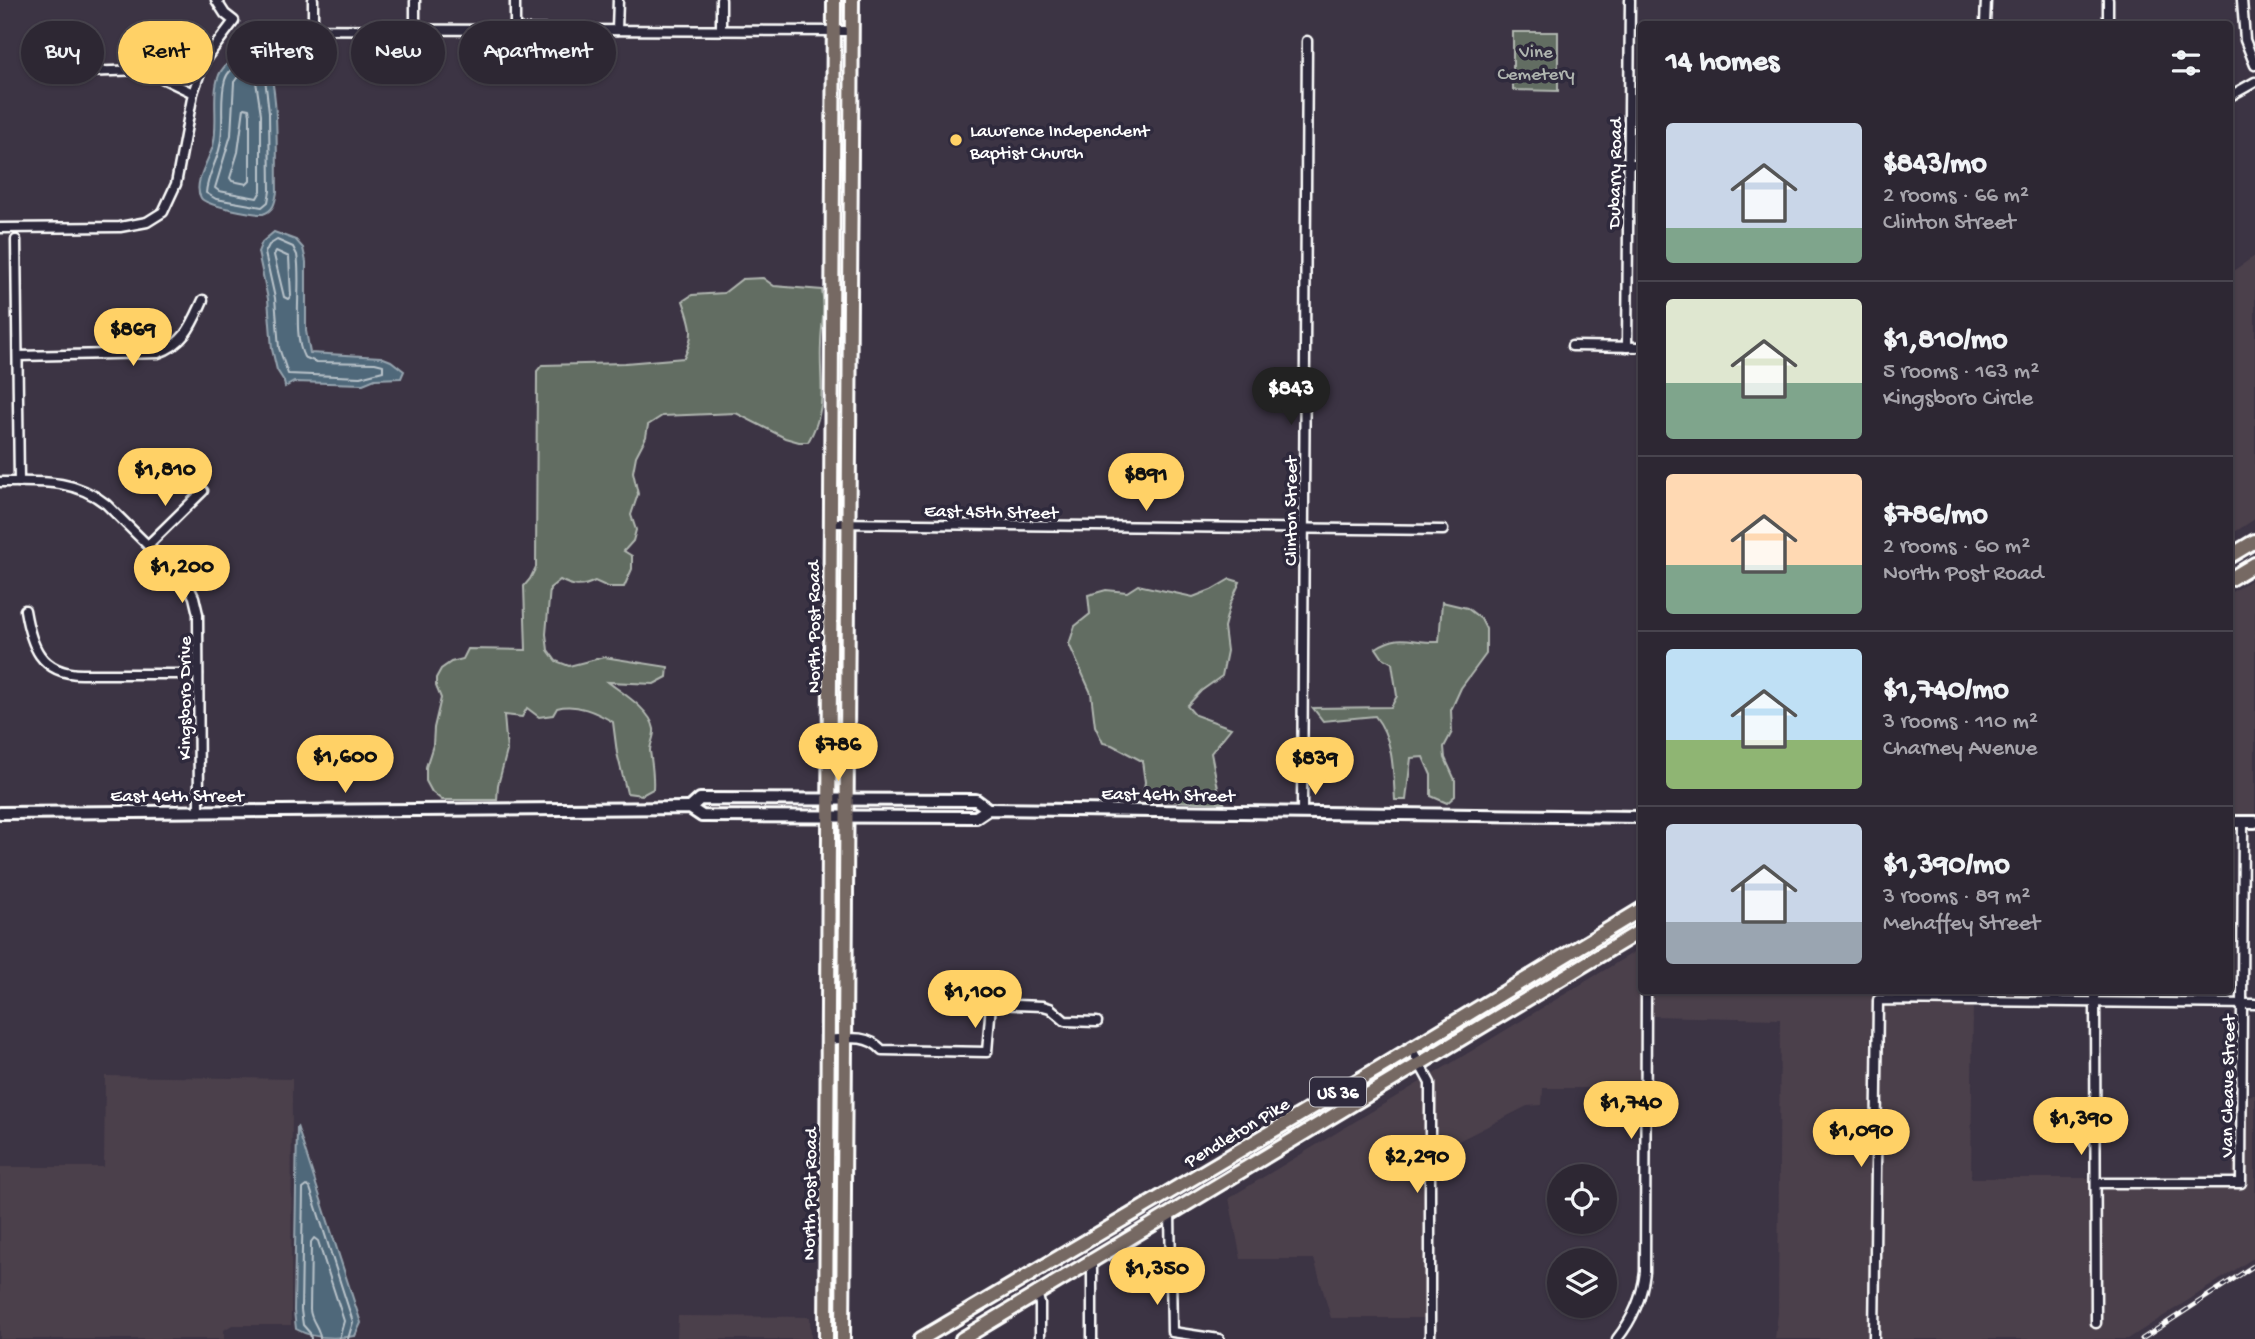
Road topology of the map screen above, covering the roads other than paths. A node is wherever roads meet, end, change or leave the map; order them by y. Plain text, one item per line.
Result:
1 (216, 0) edge
2 (313, 0) edge
3 (415, 0) edge
4 (515, 0) edge
5 (618, 0) edge
6 (721, 0) edge
7 (834, 0) edge
8 (852, 0) edge
9 (1630, 0) edge
10 (1986, 0) edge
11 (2108, 0) edge
12 (2242, 0) edge
13 (313, 21) edge
14 (415, 21) edge
15 (515, 21) edge
16 (1985, 21) edge
17 (2108, 21) edge
18 (617, 30) joint
19 (721, 30) junction
20 (833, 31) junction
21 (852, 31) junction
22 (1307, 41) dead end
23 (1630, 42) junction
24 (1638, 42) edge
25 (2255, 65) edge
26 (104, 71) edge
27 (2255, 82) edge
28 (193, 93) junction
29 (2233, 94) edge
30 (1629, 164) junction
31 (1638, 164) edge
32 (0, 228) edge
33 (16, 240) dead end
34 (203, 300) dead end
35 (1572, 346) dead end
36 (1627, 347) junction
37 (1638, 347) edge
38 (18, 356) junction
39 (0, 482) edge
40 (19, 482) junction
41 (203, 491) dead end
42 (831, 523) junction
43 (849, 523) junction
44 (1305, 529) junction
45 (1443, 530) dead end
46 (2255, 541) edge
47 (148, 545) junction
48 (2233, 554) edge
49 (2255, 564) edge
50 (2233, 577) edge
51 (25, 610) dead end
52 (198, 674) junction
53 (830, 798) junction
54 (848, 799) junction
55 (690, 808) junction
56 (988, 808) junction
57 (199, 811) junction
58 (0, 813) edge
59 (1302, 813) junction
60 (830, 816) junction
61 (848, 816) junction
62 (1638, 817) edge
63 (2233, 822) edge
64 (2243, 822) junction
65 (2255, 822) edge
66 (1638, 911) edge
67 (1638, 932) edge
68 (1646, 994) edge
69 (2095, 994) edge
70 (2095, 1002) junction
71 (2243, 1004) junction
72 (2255, 1004) edge
73 (1097, 1022) dead end
74 (846, 1038) junction
75 (828, 1040) junction
76 (1411, 1048) junction
77 (1420, 1064) junction
78 (2096, 1183) junction
79 (1170, 1213) junction
80 (1092, 1259) junction
81 (1037, 1292) junction
82 (2096, 1323) dead end
83 (844, 1338) edge
84 (825, 1339) edge
85 (921, 1339) edge
86 (962, 1339) edge
87 (1040, 1339) edge
88 (1092, 1339) edge
89 (1219, 1339) edge
90 (1430, 1339) edge
91 (1616, 1339) edge
92 (1874, 1339) edge

1 - 28 street
2 - 13 street
3 - 14 street
4 - 15 street
5 - 18 street
6 - 19 street
7 - 20 main road, North Post Road
8 - 21 main road, North Post Road
9 - 23 street, Dubarry Road
10 - 16 street
11 - 17 street
12 - 25 street
18 - 19 street
19 - 20 street
20 - 21 street
20 - 42 main road, North Post Road
21 - 43 main road, North Post Road
22 - 44 street, Clinton Street
23 - 24 street
23 - 30 street, Dubarry Road
26 - 28 street
27 - 29 street
28 - 32 street
30 - 31 street
30 - 36 street, Dubarry Road
33 - 38 street
34 - 38 street
35 - 36 street
36 - 37 street
38 - 40 street
39 - 40 street, Kingsboro Drive
40 - 47 street, Kingsboro Drive
41 - 47 street
42 - 43 street, East 45th Street
42 - 53 main road, North Post Road
43 - 44 street, East 45th Street
43 - 54 main road, North Post Road
44 - 45 street, East 45th Street
44 - 59 street, Clinton Street
46 - 48 main road
47 - 52 street, Kingsboro Drive
49 - 50 main road
51 - 52 street
52 - 57 street, Kingsboro Drive
53 - 54 street, East 46th Street
53 - 55 street, East 46th Street
53 - 60 main road, North Post Road
54 - 56 street, East 46th Street
54 - 61 main road, North Post Road
55 - 57 street, East 46th Street
55 - 60 street, East 46th Street
56 - 59 street, East 46th Street
56 - 61 street, East 46th Street
57 - 58 street, East 46th Street
59 - 62 street, East 46th Street
60 - 61 street, East 46th Street
60 - 75 main road, North Post Road
61 - 74 main road, North Post Road
63 - 64 street
64 - 65 street
64 - 71 street, Van Cleave Street
66 - 76 main road, Pendleton Pike / US 36
67 - 77 main road, Pendleton Pike / US 36
68 - 91 street
69 - 70 street
70 - 71 street
70 - 78 street
70 - 92 street
71 - 72 street
71 - 78 street, Van Cleave Street
73 - 74 street
74 - 75 street
74 - 83 main road, North Post Road
75 - 84 main road, North Post Road
76 - 77 street
76 - 85 main road, Pendleton Pike / US 36
77 - 79 main road, Pendleton Pike / US 36
77 - 90 street
78 - 82 street
79 - 80 main road, Pendleton Pike / US 36
79 - 89 street
80 - 81 main road, Pendleton Pike / US 36
80 - 88 street
81 - 86 main road, Pendleton Pike / US 36
81 - 87 street

